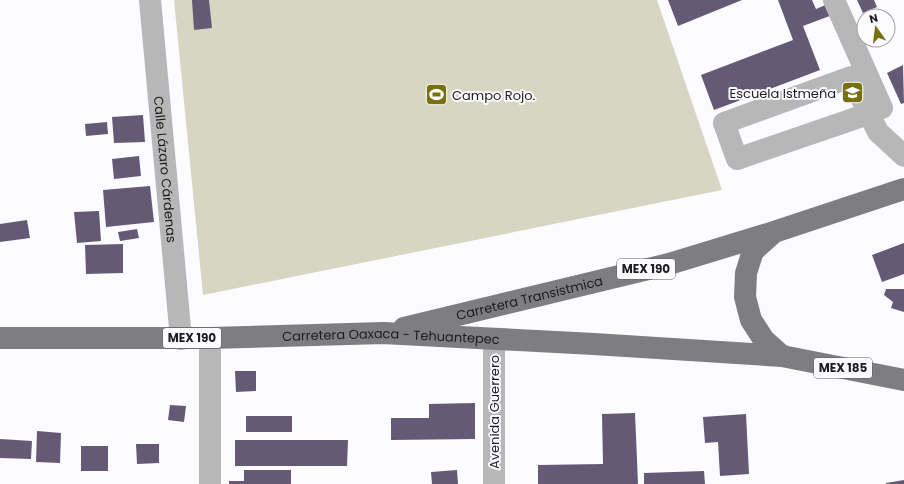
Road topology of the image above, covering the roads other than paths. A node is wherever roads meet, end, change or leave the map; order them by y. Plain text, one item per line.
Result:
1 (150, 0) edge
2 (834, 0) edge
3 (868, 114) junction
4 (904, 157) edge
5 (904, 189) edge
6 (774, 232) junction
7 (383, 333) junction
8 (0, 338) edge
9 (181, 338) junction
10 (210, 338) junction
11 (494, 339) junction
12 (782, 356) junction
13 (904, 380) edge
14 (210, 484) edge
15 (494, 484) edge

1 - 9 street, Calle Lázaro Cárdenas
2 - 4 street
3 - 3 street
3 - 4 street
5 - 6 main road, Carretera Transistmica / MEX 190
6 - 7 main road, Carretera Transistmica / MEX 190
6 - 12 main road, MEX 190
7 - 10 main road, Carretera Oaxaca - Tehuantepec / MEX 190
7 - 11 main road, Carretera Oaxaca - Tehuantepec / MEX 190
8 - 9 main road, Carretera Oaxaca - Tehuantepec / MEX 190
9 - 10 main road, Carretera Oaxaca - Tehuantepec / MEX 190
10 - 14 street
11 - 12 main road, Carretera Oaxaca - Tehuantepec / MEX 190
11 - 15 street, Avenida Guerrero
12 - 13 main road, MEX 185

